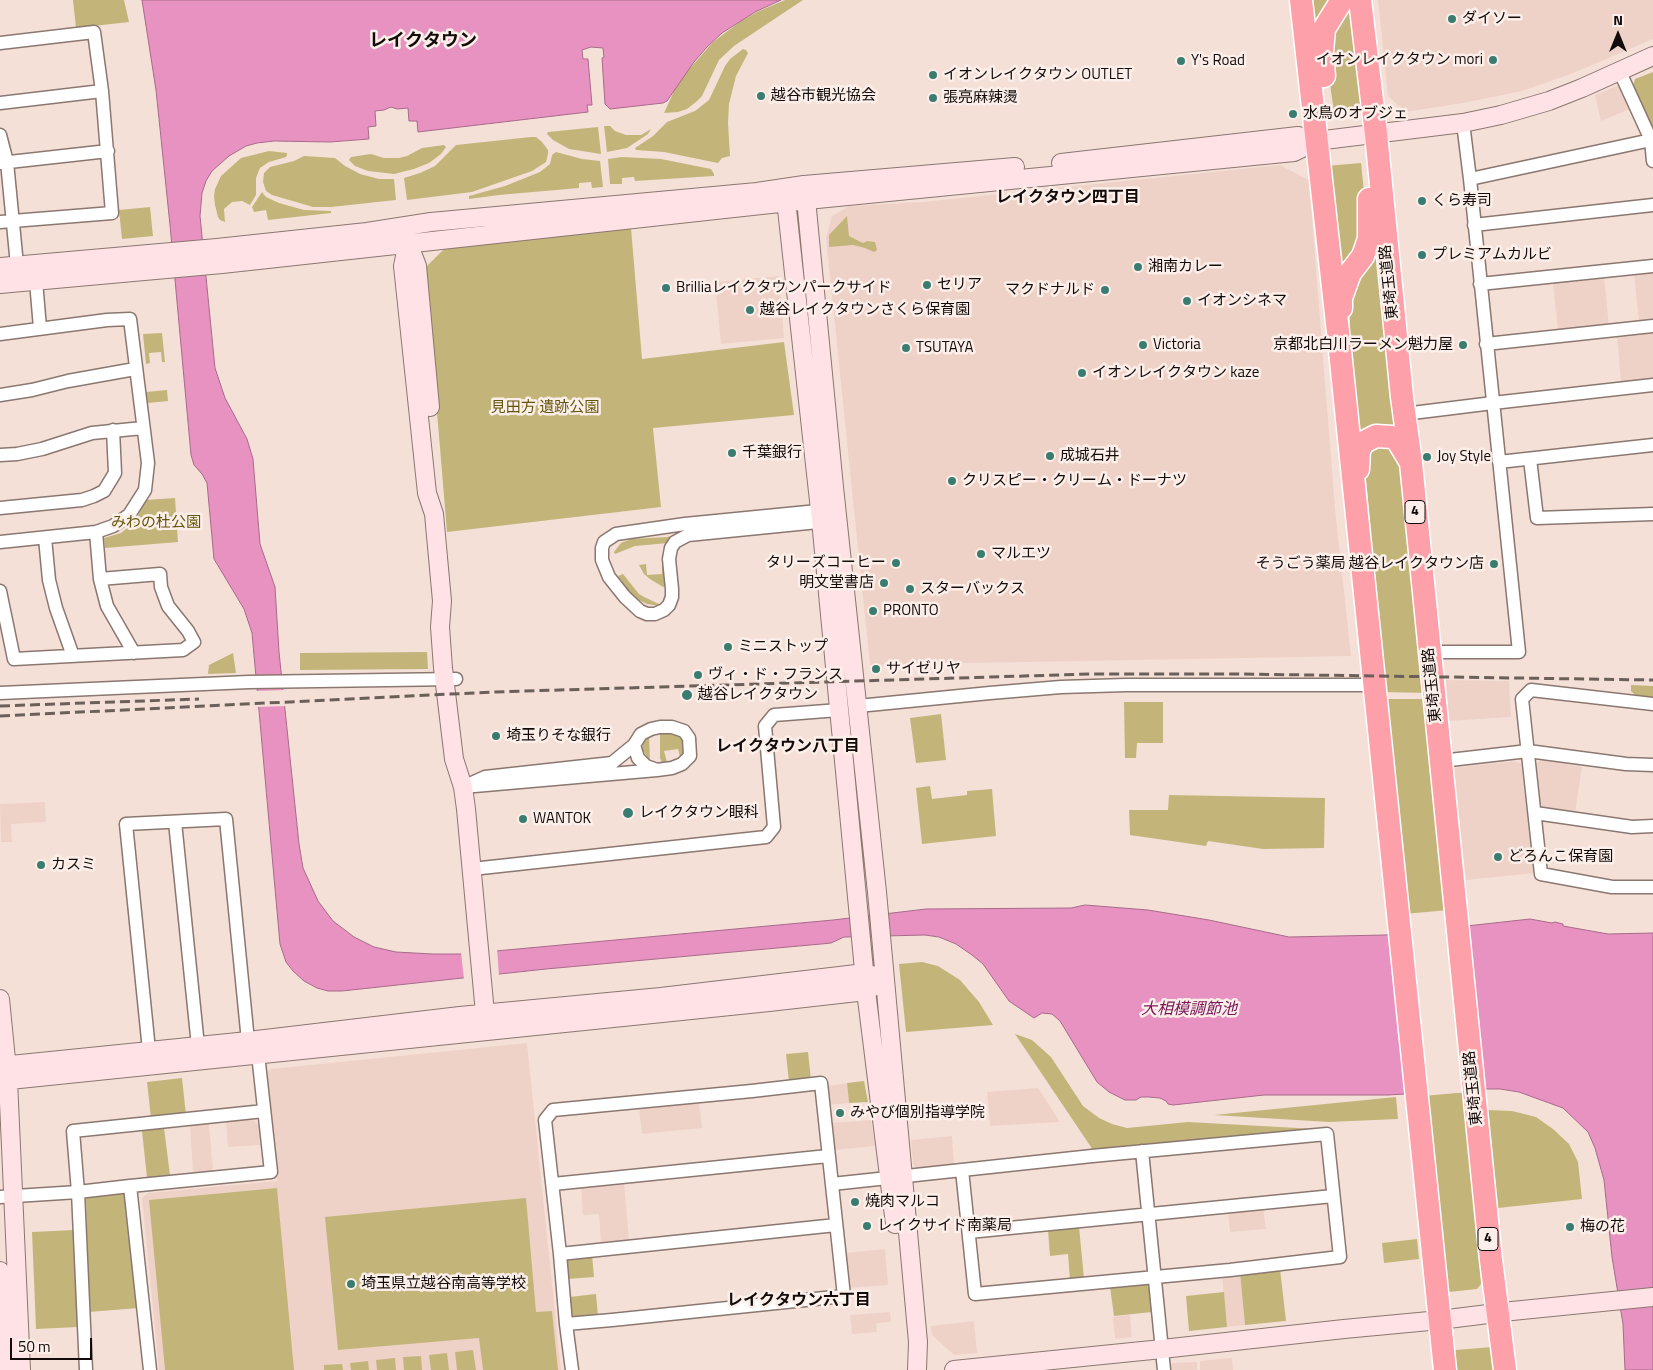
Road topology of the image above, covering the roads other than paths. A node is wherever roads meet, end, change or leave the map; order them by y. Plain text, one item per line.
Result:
1 (1301, 0) edge
2 (1342, 0) edge
3 (1360, 0) edge
4 (0, 43) edge
5 (1653, 56) edge
6 (1619, 70) junction
7 (102, 91) junction
8 (0, 103) edge
9 (1463, 123) junction
10 (1376, 134) junction
11 (0, 135) edge
12 (1651, 140) junction
13 (1316, 141) junction
14 (108, 150) junction
15 (3, 162) edge
16 (1653, 162) edge
17 (1470, 179) junction
18 (805, 192) junction
19 (786, 195) junction
20 (1653, 204) edge
21 (13, 221) junction
22 (0, 222) edge
23 (1474, 225) junction
24 (407, 235) junction
25 (220, 256) junction
26 (9, 266) edge
27 (1653, 266) edge
28 (36, 281) junction
29 (0, 284) edge
30 (1480, 284) junction
31 (1653, 326) edge
32 (40, 328) junction
33 (0, 334) edge
34 (1339, 341) junction
35 (1486, 344) junction
36 (135, 369) junction
37 (1653, 385) edge
38 (0, 394) edge
39 (1493, 403) junction
40 (1404, 414) junction
41 (143, 428) junction
42 (113, 430) junction
43 (1653, 446) edge
44 (0, 455) edge
45 (1530, 459) junction
46 (1499, 462) junction
47 (1410, 463) junction
48 (0, 508) edge
49 (1653, 514) edge
50 (828, 515) junction
51 (96, 532) junction
52 (44, 538) junction
53 (0, 542) edge
54 (1362, 560) junction
55 (100, 579) junction
56 (0, 592) edge
57 (1429, 652) junction
58 (134, 653) junction
59 (73, 656) junction
60 (450, 679) junction
61 (1375, 685) junction
62 (0, 693) edge
63 (1653, 704) edge
64 (858, 706) junction
65 (839, 710) junction
66 (634, 745) junction
67 (1528, 751) junction
68 (1441, 761) junction
69 (1653, 765) edge
70 (657, 770) junction
71 (463, 787) junction
72 (1535, 813) junction
73 (175, 822) junction
74 (1653, 826) edge
75 (472, 869) junction
76 (1653, 887) edge
77 (864, 973) junction
78 (885, 979) junction
79 (866, 992) junction
80 (0, 999) edge
81 (486, 1022) junction
82 (198, 1046) junction
83 (253, 1048) junction
84 (149, 1050) junction
85 (4, 1073) edge
86 (264, 1111) junction
87 (1142, 1152) junction
88 (828, 1156) junction
89 (962, 1170) junction
90 (896, 1178) junction
91 (552, 1184) junction
92 (832, 1184) junction
93 (130, 1186) junction
94 (78, 1192) junction
95 (6, 1196) edge
96 (1333, 1196) junction
97 (1148, 1214) junction
98 (836, 1225) junction
99 (969, 1232) junction
100 (560, 1254) junction
101 (0, 1271) edge
102 (1156, 1277) junction
103 (1653, 1297) edge
104 (1497, 1314) junction
105 (1440, 1320) junction
106 (566, 1324) junction
107 (1162, 1349) junction
108 (982, 1369) edge
109 (5, 1370) edge
110 (21, 1370) edge
111 (86, 1370) edge
112 (150, 1370) edge
113 (572, 1370) edge
114 (916, 1370) edge
115 (954, 1370) edge
116 (1164, 1370) edge
117 (1445, 1370) edge
118 (1505, 1370) edge

1 - 13 highway, 4
2 - 13 highway
3 - 10 highway, 東埼玉道路 / 4
4 - 7 street
5 - 6 street
6 - 9 street
6 - 12 street
7 - 8 street
7 - 14 street
9 - 10 street
9 - 17 street
10 - 13 street
10 - 34 highway, 4
10 - 40 highway, 東埼玉道路 / 4
11 - 15 street
12 - 16 street
12 - 17 street
13 - 18 street
13 - 34 highway, 4
14 - 15 street
14 - 21 street
15 - 21 street
17 - 23 street
18 - 19 street
18 - 50 street
19 - 24 street
19 - 50 street
20 - 23 street
21 - 22 street
21 - 26 street
23 - 30 street
24 - 25 street
24 - 60 street
25 - 26 street
25 - 28 street
27 - 30 street
28 - 29 street
28 - 32 street
30 - 35 street
31 - 35 street
32 - 33 street
32 - 36 street
34 - 54 highway, 4
35 - 39 street
36 - 38 street
36 - 41 street
37 - 39 street
39 - 40 street
39 - 46 street
40 - 47 highway, 東埼玉道路 / 4
41 - 42 street
41 - 51 street
42 - 44 street
42 - 48 street
43 - 45 street
45 - 46 street
45 - 49 street
46 - 57 street
47 - 54 highway, 4
47 - 57 highway, 東埼玉道路 / 4
50 - 50 street
50 - 64 street
50 - 65 street
51 - 52 street
51 - 55 street
52 - 53 street
52 - 59 street
54 - 61 highway, 4
55 - 58 street
55 - 58 street
56 - 59 street
57 - 68 highway, 東埼玉道路 / 4
58 - 59 street
60 - 62 street
60 - 71 street
61 - 64 street
61 - 105 highway, 4
63 - 67 street
64 - 78 street
65 - 75 street
65 - 77 street
66 - 70 street
66 - 70 street
66 - 71 street
67 - 68 street
67 - 69 street
67 - 72 street
68 - 104 highway, 東埼玉道路 / 4
70 - 71 street
71 - 75 street
72 - 74 street
72 - 76 street
73 - 82 street
73 - 83 street
73 - 84 street
75 - 81 street
77 - 78 street
77 - 79 street
77 - 81 street
78 - 79 street
78 - 90 street
79 - 81 street
79 - 90 street
80 - 85 street
81 - 83 street
82 - 83 street
82 - 84 street
83 - 85 street
83 - 86 street
84 - 85 street
85 - 95 street
86 - 93 street
86 - 94 street
87 - 89 street
87 - 96 street
87 - 97 street
88 - 91 street
88 - 91 street
88 - 92 street
89 - 90 street
89 - 99 street
90 - 92 street
90 - 114 street
91 - 100 street
92 - 98 street
93 - 94 street
93 - 112 street
94 - 95 street
94 - 111 street
95 - 110 street
96 - 97 street
96 - 102 street
97 - 99 street
97 - 102 street
98 - 100 street
98 - 106 street
99 - 102 street
100 - 106 street
101 - 109 street
102 - 107 street
103 - 104 street
104 - 105 street
104 - 118 highway, 東埼玉道路 / 4
105 - 107 street
105 - 117 highway, 4
106 - 113 street
107 - 108 street
107 - 116 street
108 - 115 street

